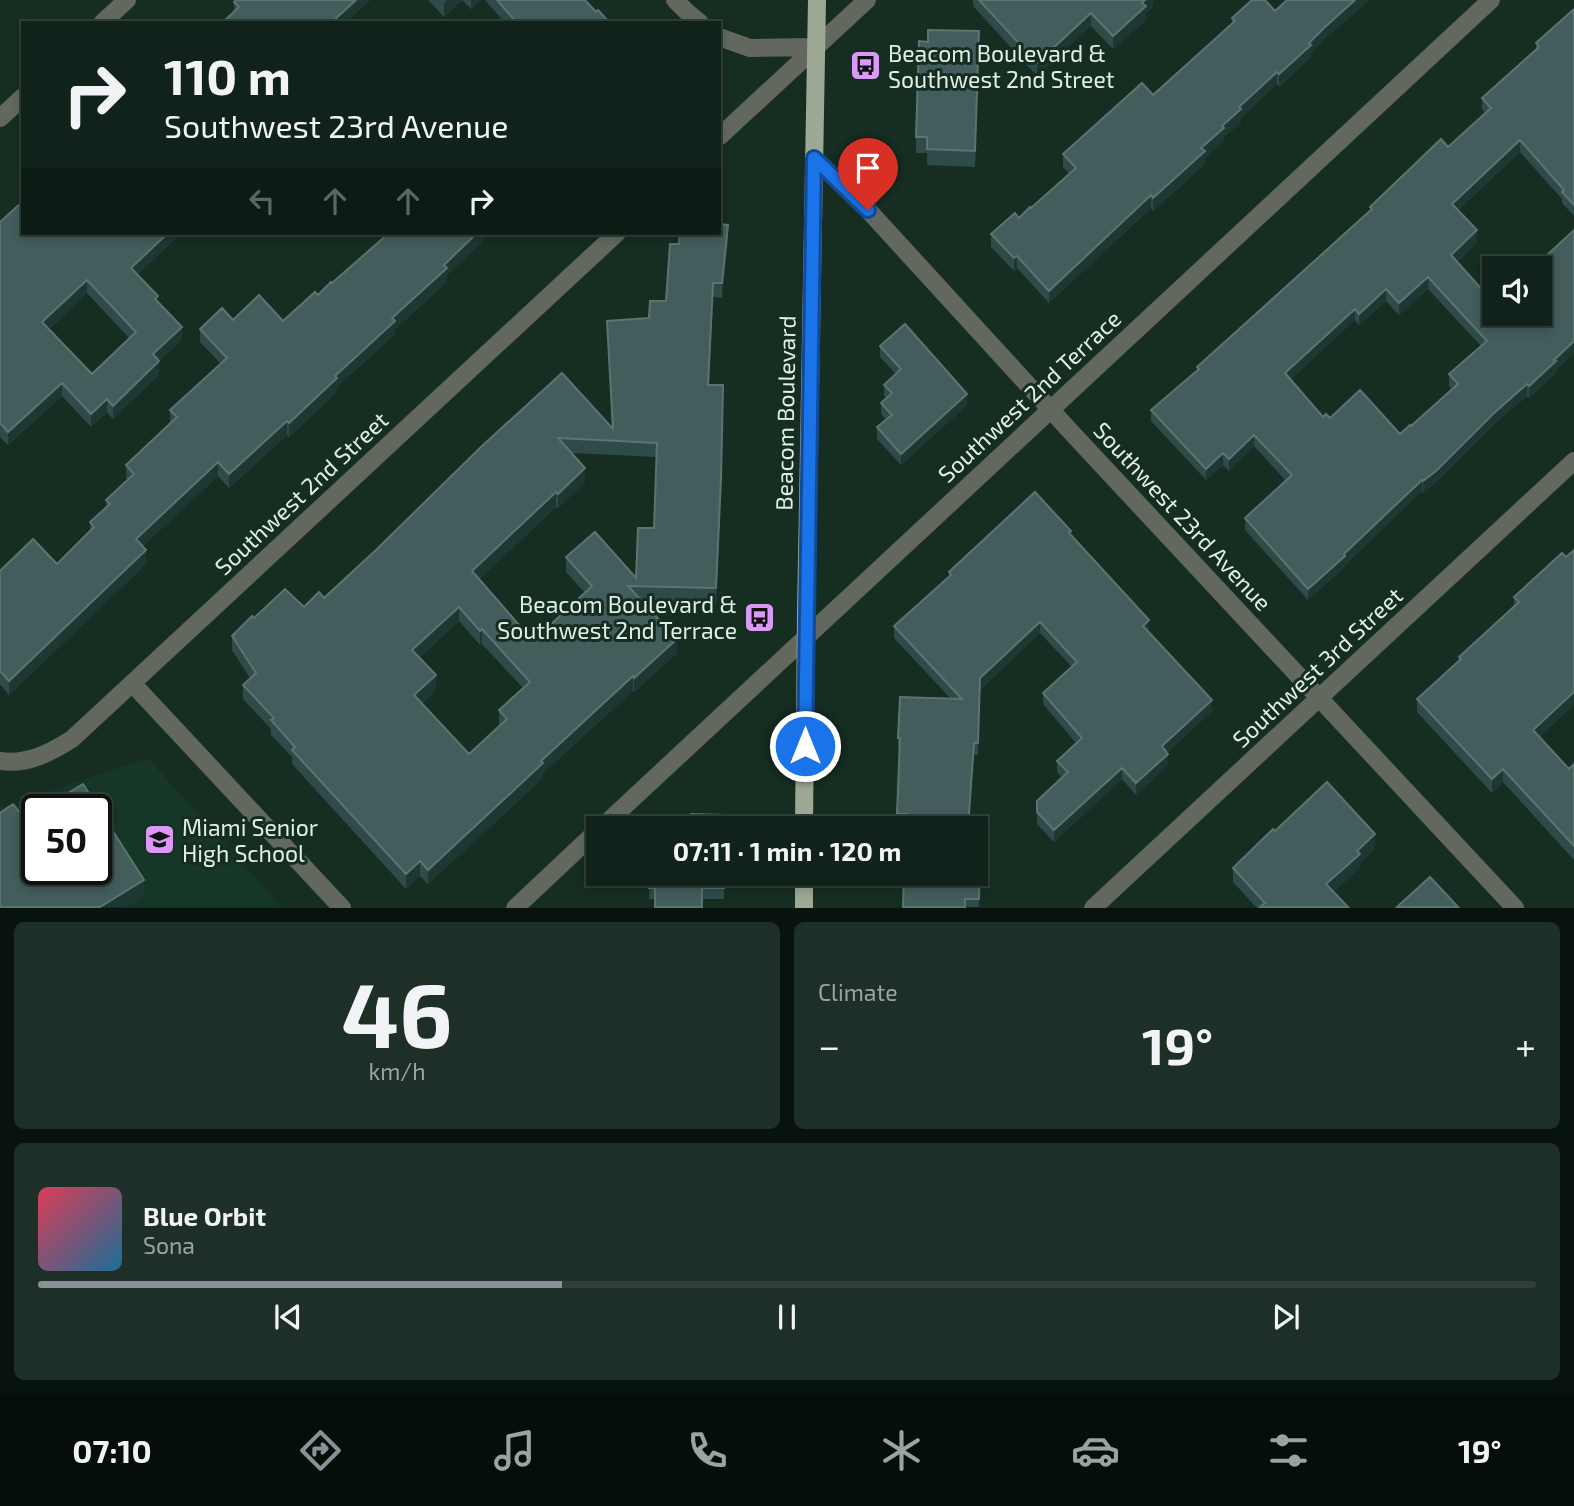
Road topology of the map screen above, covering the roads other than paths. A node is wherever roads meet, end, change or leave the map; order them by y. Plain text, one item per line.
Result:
1 (127, 0) edge
2 (675, 0) edge
3 (817, 0) edge
4 (867, 0) edge
5 (1491, 0) edge
6 (104, 21) edge
7 (698, 21) edge
8 (721, 38) edge
9 (816, 47) junction
10 (21, 99) edge
11 (0, 118) edge
12 (721, 135) edge
13 (814, 158) junction
14 (615, 235) edge
15 (1050, 409) junction
16 (1574, 461) edge
17 (806, 637) junction
18 (132, 684) junction
19 (1320, 698) junction
20 (2, 761) edge
21 (614, 816) edge
22 (804, 816) edge
23 (586, 842) edge
24 (804, 886) edge
25 (342, 908) edge
26 (515, 908) edge
27 (804, 908) edge
28 (1093, 908) edge
29 (1514, 908) edge

1 - 6 street
2 - 7 street
3 - 9 main road, Beacom Boulevard
4 - 9 street
5 - 15 street, Southwest 2nd Terrace
8 - 9 street
9 - 12 street
9 - 13 main road, Beacom Boulevard
10 - 11 street
13 - 15 street, Southwest 23rd Avenue
13 - 17 main road, Beacom Boulevard
14 - 18 street, Southwest 2nd Street
15 - 17 street, Southwest 2nd Terrace
15 - 19 street, Southwest 23rd Avenue
16 - 19 street, Southwest 3rd Street
17 - 21 street, Southwest 2nd Terrace
17 - 22 main road, Beacom Boulevard
18 - 20 street, Southwest 2nd Street
18 - 25 street
19 - 28 street, Southwest 3rd Street
19 - 29 street, Southwest 23rd Avenue
23 - 26 street, Southwest 2nd Terrace
24 - 27 main road

